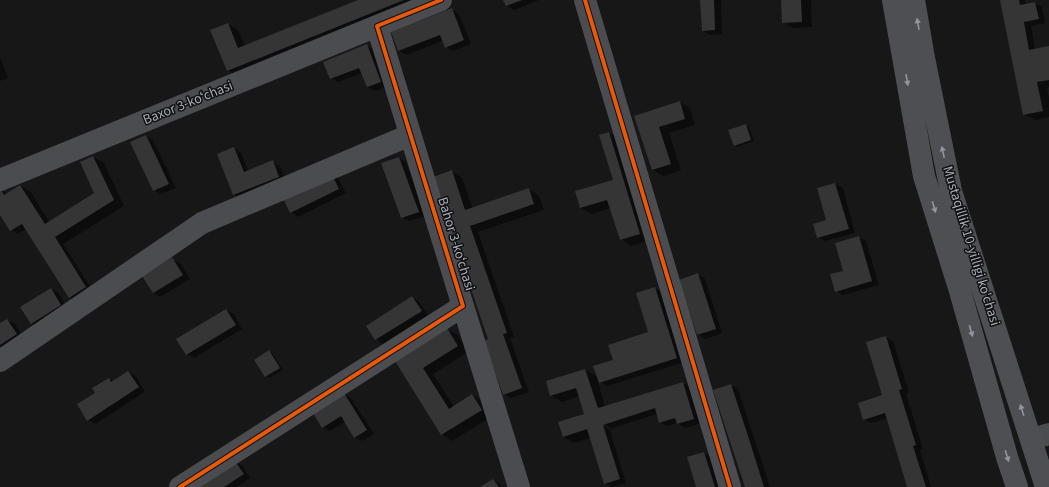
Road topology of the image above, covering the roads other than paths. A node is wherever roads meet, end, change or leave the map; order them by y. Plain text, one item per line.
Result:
1 (442, 0) edge
2 (585, 0) edge
3 (893, 0) edge
4 (914, 0) edge
5 (377, 26) junction
6 (410, 135) junction
7 (0, 180) edge
8 (463, 306) junction
9 (0, 361) edge
10 (1040, 436) edge
11 (180, 487) edge
12 (519, 487) edge
13 (730, 487) edge
14 (1017, 487) edge
15 (1046, 487) edge

1 - 5 street
2 - 13 street
3 -> 14 main road, Mustaqillik 10-yilligi ko'chasi
10 -> 4 main road, Mustaqillik 10-yilligi ko'chasi
5 - 6 street, Bahor 3-koʻchasi
5 - 7 street, Baxor 3-koʻchasi
6 - 8 street, Bahor 3-koʻchasi
6 - 9 street
8 - 11 street, Bahor 3-koʻchasi
8 - 12 street
10 - 15 main road, Mustaqillik 10-yilligi ko'chasi

